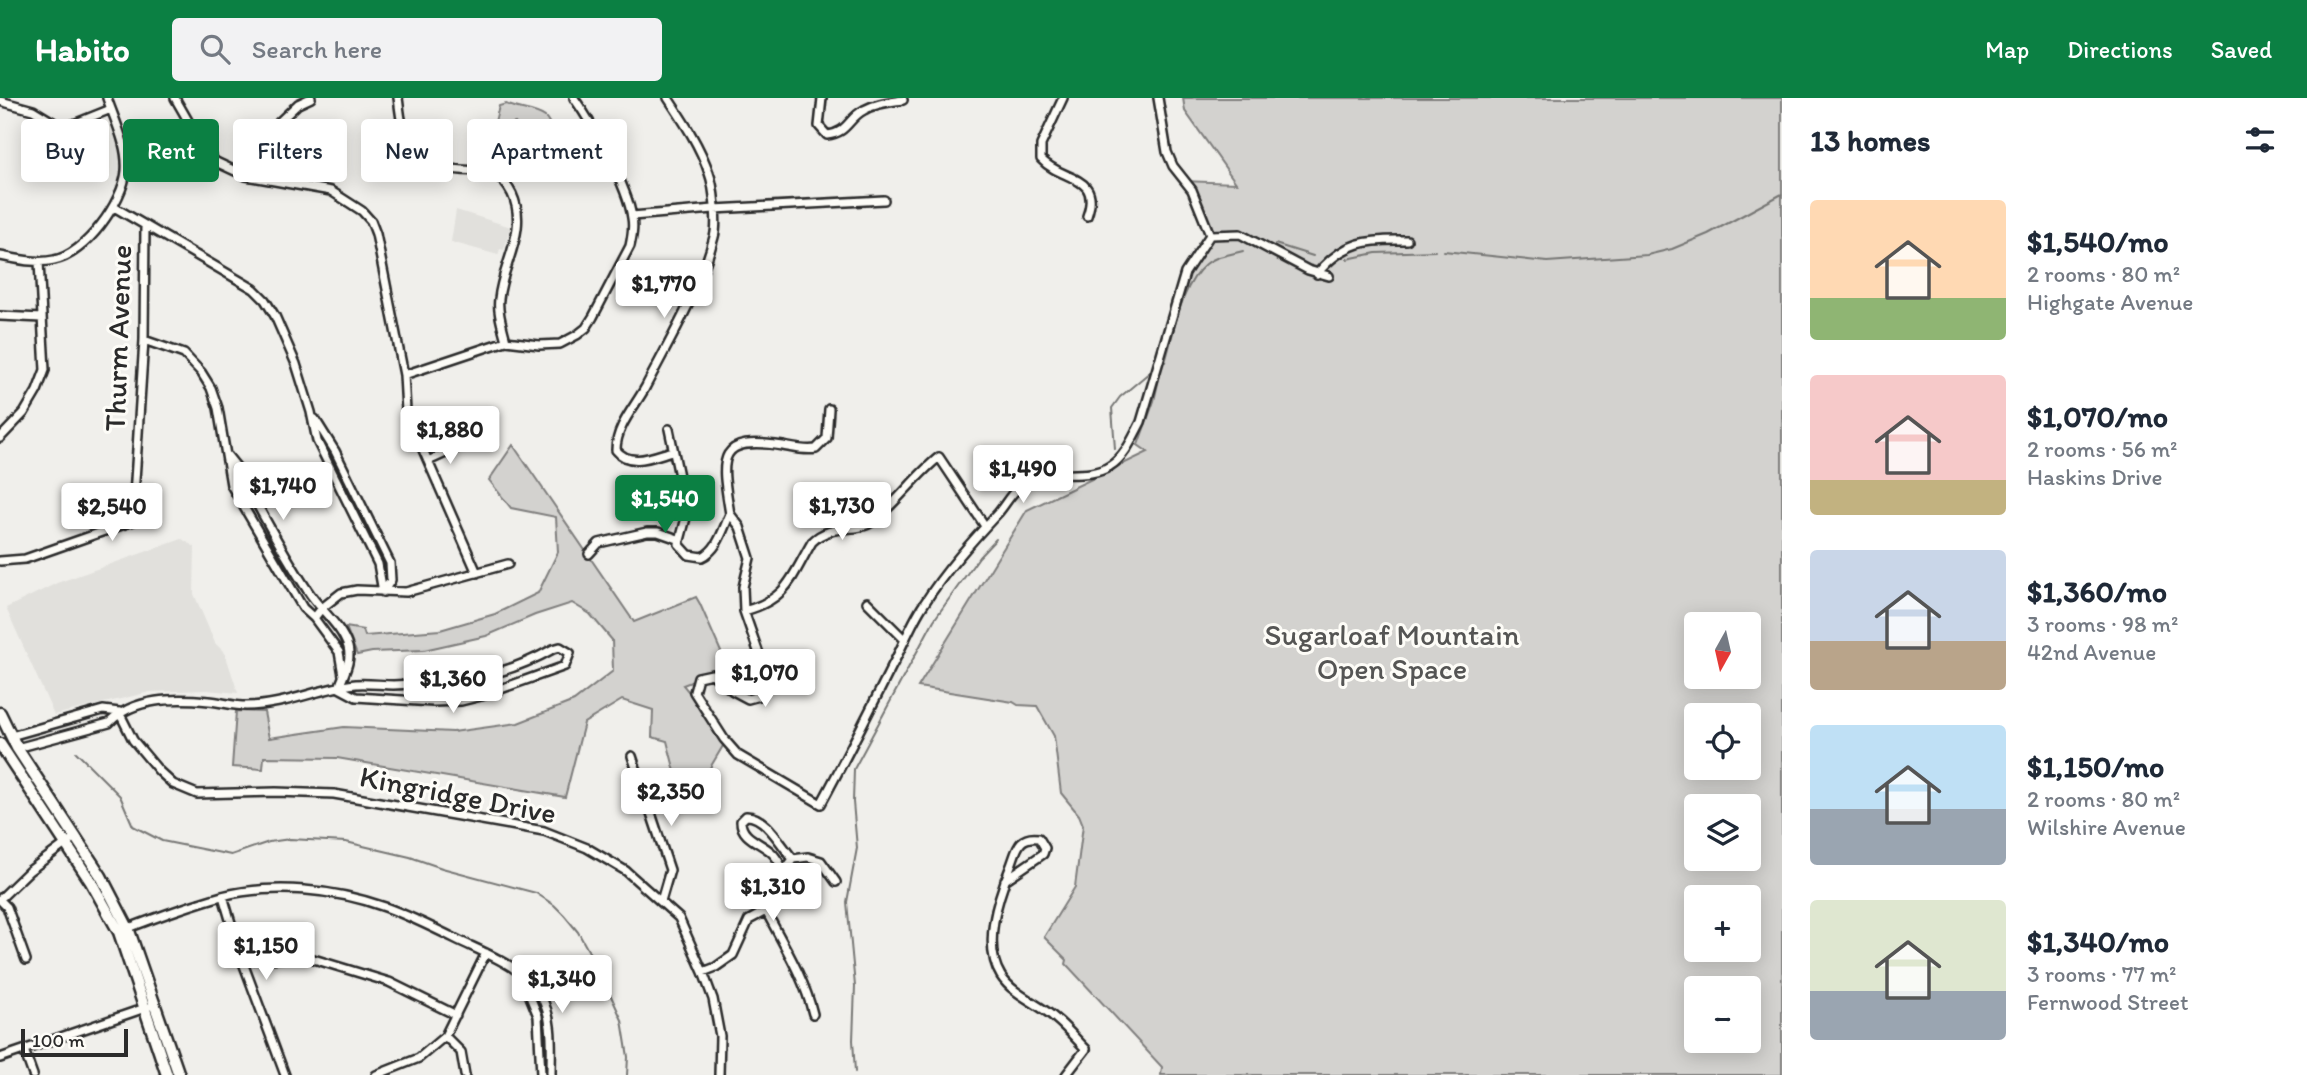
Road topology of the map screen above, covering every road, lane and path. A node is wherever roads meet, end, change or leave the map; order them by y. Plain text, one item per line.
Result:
1 (107, 98) edge
2 (174, 98) edge
3 (311, 98) edge
4 (398, 98) edge
5 (574, 98) edge
6 (668, 98) edge
7 (822, 98) edge
8 (1063, 98) edge
9 (1158, 98) edge
10 (904, 100) dead end
11 (0, 101) edge
12 (111, 109) junction
13 (282, 119) edge
14 (233, 171) edge
15 (283, 182) edge
16 (884, 200) dead end
17 (114, 207) junction
18 (714, 209) junction
19 (632, 216) junction
20 (1087, 216) dead end
21 (145, 225) junction
22 (1210, 235) junction
23 (1408, 240) dead end
24 (0, 256) edge
25 (39, 262) junction
26 (1317, 274) junction
27 (1329, 276) dead end
28 (0, 316) edge
29 (43, 318) junction
30 (144, 341) junction
31 (506, 341) junction
32 (404, 375) junction
33 (829, 409) dead end
34 (311, 412) junction
35 (669, 429) dead end
36 (1, 437) edge
37 (461, 446) dead end
38 (672, 451) junction
39 (225, 453) junction
40 (428, 461) junction
41 (730, 514) junction
42 (985, 526) junction
43 (678, 539) junction
44 (589, 554) dead end
45 (0, 561) edge
46 (508, 564) dead end
47 (477, 573) junction
48 (383, 592) junction
49 (867, 602) dead end
50 (322, 608) junction
51 (744, 611) junction
52 (314, 618) junction
53 (905, 640) junction
54 (343, 675) junction
55 (339, 688) junction
56 (119, 712) junction
57 (0, 713) edge
58 (11, 736) junction
59 (0, 743) edge
60 (17, 748) junction
61 (632, 756) dead end
62 (3, 757) edge
63 (76, 836) junction
64 (65, 843) junction
65 (793, 859) junction
66 (784, 871) junction
67 (1005, 880) junction
68 (836, 881) dead end
69 (223, 896) junction
70 (0, 899) edge
71 (661, 901) junction
72 (766, 911) junction
73 (124, 930) junction
74 (486, 953) junction
75 (26, 960) dead end
76 (242, 960) junction
77 (704, 972) junction
78 (522, 976) junction
79 (149, 1006) junction
80 (813, 1014) dead end
81 (456, 1015) junction
82 (446, 1036) junction
83 (24, 1050) junction
84 (0, 1058) edge
85 (178, 1072) edge
86 (382, 1074) edge
87 (33, 1075) edge
88 (165, 1075) edge
89 (285, 1075) edge
90 (465, 1075) edge
91 (541, 1075) edge
92 (551, 1075) edge
93 (719, 1075) edge
94 (1066, 1075) edge

1 - 12 street
2 - 14 street
3 - 13 street
4 - 31 street
5 - 19 street
6 - 18 street
7 - 10 street
8 - 20 street
9 - 22 street
11 - 12 street
12 - 17 street
15 - 32 street
16 - 18 street
17 - 21 street
17 - 25 street
18 - 19 street
18 - 38 street
19 - 31 street
21 - 30 street, Thurm Avenue
21 - 34 street
22 - 26 street
22 - 42 street
23 - 26 street
24 - 25 street
25 - 29 street
26 - 27 street
28 - 29 street
29 - 36 street
30 - 39 street
30 - 45 street, Thurm Avenue
31 - 32 street
32 - 40 street
33 - 41 street
34 - 48 street
34 - 48 street
35 - 38 street
37 - 40 street
38 - 43 street
39 - 50 street
39 - 52 street
40 - 47 street
41 - 43 street
41 - 51 street
42 - 51 street
42 - 53 street
43 - 44 street
46 - 47 street
47 - 48 street
48 - 50 street
49 - 53 street
50 - 52 street
50 - 54 street
51 - 53 street
52 - 54 street
54 - 55 street
55 - 55 street
55 - 56 street
56 - 58 street
56 - 60 street
56 - 71 street, Kingridge Drive
57 - 58 main road
58 - 59 main road
58 - 60 main road
59 - 62 main road
60 - 62 main road
60 - 63 main road
61 - 71 street
62 - 64 main road
63 - 64 street
63 - 73 main road
64 - 70 street
64 - 73 main road
65 - 66 street
65 - 66 street
65 - 68 street
66 - 72 street
67 - 67 street
67 - 94 street
69 - 73 street
69 - 74 street
69 - 76 street
70 - 75 street
71 - 77 street, Kingridge Drive
72 - 77 street
72 - 80 street
73 - 79 main road
74 - 78 street
74 - 81 street
76 - 81 street
76 - 89 street
77 - 93 street, Kingridge Drive
78 - 91 street
78 - 92 street
79 - 83 street
79 - 85 main road
79 - 88 main road
81 - 82 street
82 - 86 street
82 - 90 street
83 - 84 street
83 - 87 street
85 - 88 street

